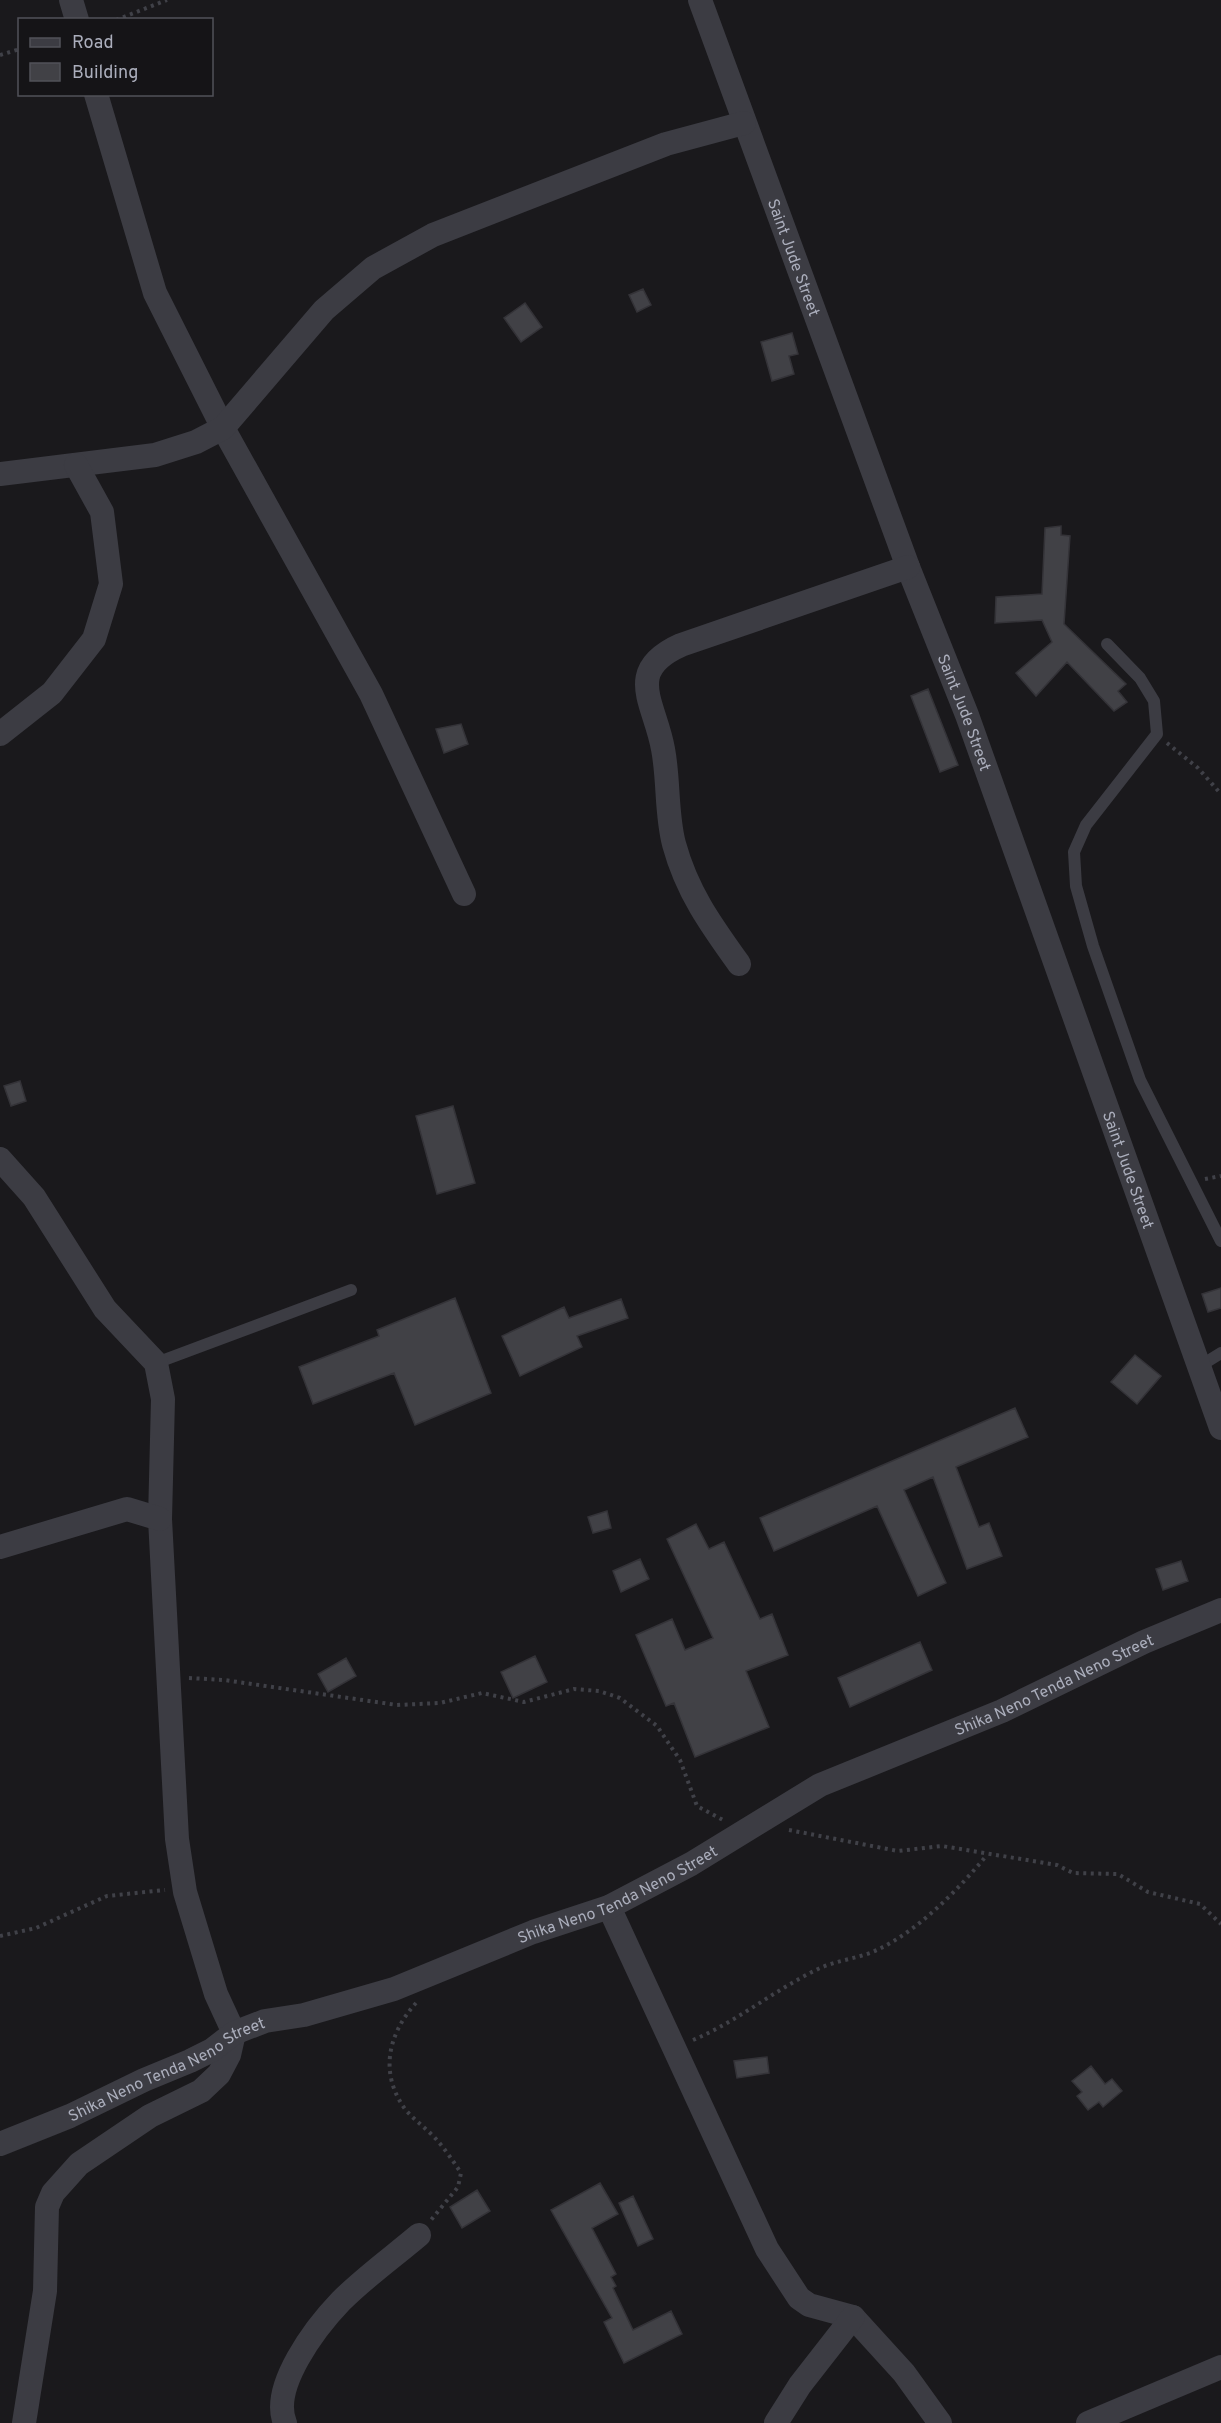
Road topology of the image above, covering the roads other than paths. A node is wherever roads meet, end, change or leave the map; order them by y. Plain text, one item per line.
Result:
1 (71, 0) edge
2 (700, 0) edge
3 (76, 18) edge
4 (97, 96) edge
5 (744, 123) junction
6 (223, 428) junction
7 (76, 465) junction
8 (0, 474) edge
9 (908, 567) junction
10 (1107, 645) dead end
11 (0, 734) edge
12 (464, 894) dead end
13 (739, 964) dead end
14 (0, 1158) edge
15 (1221, 1241) edge
16 (351, 1290) dead end
17 (1221, 1353) edge
18 (156, 1363) junction
19 (1200, 1366) junction
20 (1221, 1428) edge
21 (160, 1519) junction
22 (0, 1547) edge
23 (1221, 1610) edge
24 (609, 1907) junction
25 (232, 2030) junction
26 (0, 2131) edge
27 (0, 2144) edge
28 (419, 2235) road end
29 (853, 2317) junction
30 (1221, 2367) edge
31 (24, 2423) edge
32 (285, 2423) edge
33 (777, 2423) edge
34 (940, 2423) edge
35 (1088, 2423) edge

1 - 3 street
2 - 5 street, Saint Jude Street
4 - 6 street
5 - 6 street
5 - 9 street, Saint Jude Street
6 - 7 street
6 - 12 street
7 - 8 street
7 - 11 street
9 - 13 street
9 - 19 street, Saint Jude Street
10 - 15 lane
14 - 18 street
16 - 18 lane
17 - 19 lane
18 - 21 street
19 - 20 street, Saint Jude Street
21 - 22 street
21 - 25 street
23 - 24 street, Shika Neno Tenda Neno Street
24 - 25 street, Shika Neno Tenda Neno Street
24 - 29 street
25 - 26 street
25 - 27 street, Shika Neno Tenda Neno Street
25 - 31 street
28 - 32 street
29 - 33 street
29 - 34 street
30 - 35 street

